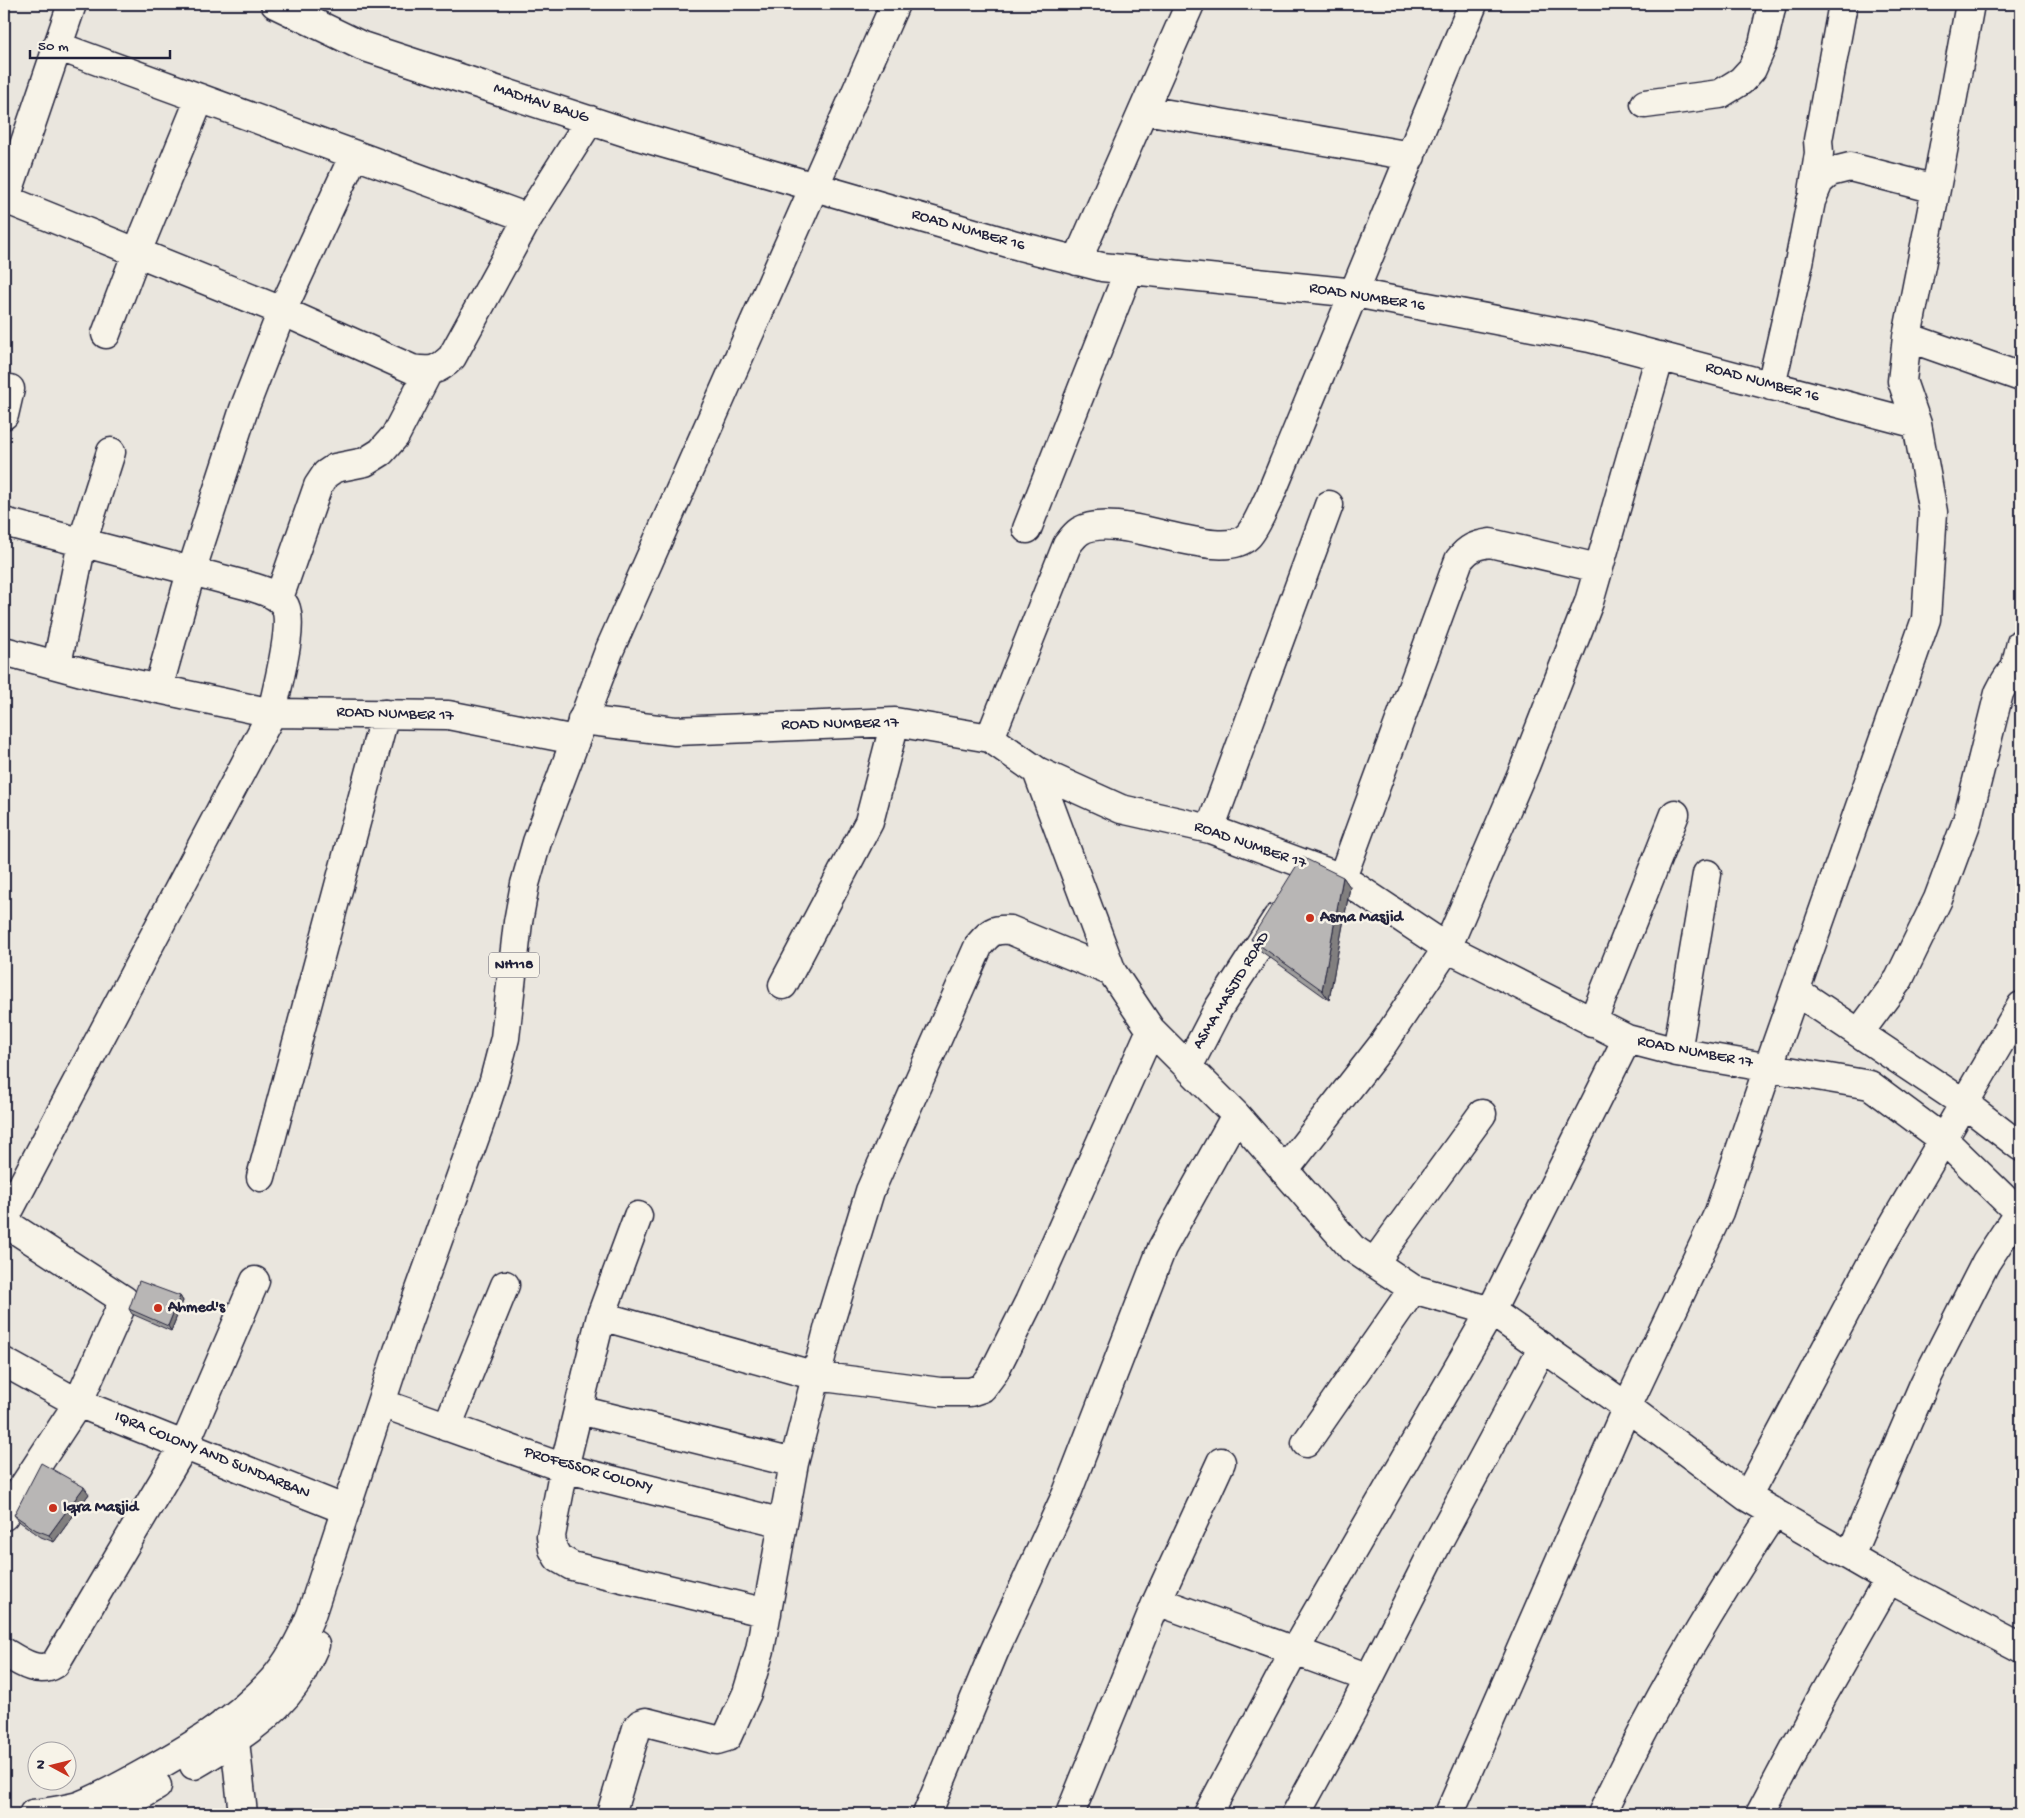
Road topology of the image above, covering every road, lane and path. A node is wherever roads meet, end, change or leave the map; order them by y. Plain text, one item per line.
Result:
1 (72, 4) edge
2 (275, 4) edge
3 (895, 4) edge
4 (910, 4) edge
5 (1190, 4) edge
6 (1473, 4) edge
7 (1772, 4) edge
8 (1842, 4) edge
9 (1970, 4) edge
10 (58, 46) junction
11 (200, 98) junction
12 (1645, 104) dead end
13 (1145, 110) junction
14 (590, 120) junction
15 (354, 155) junction
16 (1411, 156) junction
17 (821, 189) junction
18 (1936, 189) junction
19 (5, 201) edge
20 (1811, 201) junction
21 (528, 218) junction
22 (137, 252) junction
23 (1077, 260) junction
24 (1129, 270) junction
25 (1355, 293) junction
26 (282, 311) junction
27 (106, 334) dead end
28 (1907, 337) junction
29 (1660, 356) junction
30 (428, 372) junction
31 (2021, 377) edge
32 (1771, 386) junction
33 (10, 389) dead end
34 (4, 415) edge
35 (1917, 424) junction
36 (112, 452) dead end
37 (1329, 505) dead end
38 (4, 522) edge
39 (1027, 529) dead end
40 (82, 543) junction
41 (1598, 568) junction
42 (191, 572) junction
43 (278, 598) junction
44 (4, 651) edge
45 (2019, 659) edge
46 (57, 664) junction
47 (158, 689) junction
48 (272, 713) junction
49 (385, 714) junction
50 (896, 722) junction
51 (585, 727) junction
52 (990, 738) junction
53 (1037, 770) junction
54 (1675, 814) dead end
55 (1210, 829) junction
56 (1310, 866) junction
57 (1707, 874) dead end
58 (1342, 878) junction
59 (1447, 948) junction
60 (1112, 972) junction
61 (783, 985) dead end
62 (1796, 991) junction
63 (2021, 1006) edge
64 (1592, 1022) junction
65 (1151, 1030) junction
66 (1859, 1033) junction
67 (1626, 1039) junction
68 (1677, 1052) junction
69 (1188, 1067) junction
70 (1768, 1068) junction
71 (1965, 1104) junction
72 (1482, 1114) dead end
73 (1236, 1115) junction
74 (1944, 1140) junction
75 (2021, 1147) edge
76 (1284, 1171) junction
77 (261, 1177) dead end
78 (2020, 1212) edge
79 (638, 1216) dead end
80 (4, 1221) edge
81 (1374, 1263) junction
82 (255, 1281) dead end
83 (505, 1285) dead end
84 (1413, 1289) junction
85 (1491, 1311) junction
86 (602, 1316) junction
87 (1543, 1347) junction
88 (4, 1362) edge
89 (816, 1376) junction
90 (78, 1403) junction
91 (1627, 1407) junction
92 (395, 1408) junction
93 (579, 1410) junction
94 (448, 1427) junction
95 (1306, 1443) dead end
96 (184, 1444) junction
97 (1221, 1462) dead end
98 (794, 1463) junction
99 (564, 1468) junction
100 (1747, 1497) junction
101 (346, 1510) junction
102 (1774, 1512) junction
103 (4, 1516) edge
104 (783, 1523) junction
105 (1850, 1556) junction
106 (1889, 1578) junction
107 (1157, 1601) junction
108 (767, 1613) junction
109 (2019, 1640) edge
110 (1295, 1650) junction
111 (4, 1652) edge
112 (1369, 1678) junction
113 (230, 1731) junction
114 (94, 1809) edge
115 (33, 1814) edge
116 (110, 1814) edge
117 (243, 1814) edge
118 (611, 1814) edge
119 (927, 1814) edge
120 (1070, 1814) edge
121 (1208, 1814) edge
122 (1296, 1814) edge
123 (1449, 1814) edge
124 (1602, 1814) edge
125 (1760, 1814) edge

1 - 10 main road
2 - 14 main road, MADHAV BAUG
3 - 17 main road, NH118
4 - 17 main road, NH118
5 - 13 main road
6 - 16 main road
7 - 12 main road
8 - 20 main road
9 - 18 main road
10 - 11 main road
10 - 19 main road
11 - 15 main road
11 - 22 main road
13 - 16 main road
13 - 23 main road
14 - 17 main road, MADHAV BAUG
14 - 21 main road
15 - 21 main road
15 - 26 main road
16 - 25 main road
17 - 23 main road, ROAD NUMBER 16
17 - 51 main road, NH118
18 - 20 main road
18 - 28 main road
19 - 22 main road
20 - 32 main road
21 - 30 main road
22 - 26 main road
22 - 27 main road
23 - 24 main road, ROAD NUMBER 16
24 - 25 main road, ROAD NUMBER 16
24 - 39 main road
25 - 29 main road, ROAD NUMBER 16
25 - 52 main road
26 - 30 main road
26 - 42 main road
28 - 31 main road
28 - 35 main road
29 - 32 main road, ROAD NUMBER 16
29 - 41 main road
30 - 43 main road
32 - 35 main road, ROAD NUMBER 16
33 - 34 main road
35 - 62 main road
36 - 40 main road
37 - 55 main road
38 - 40 main road
40 - 42 main road
40 - 46 main road
41 - 58 main road
41 - 59 main road
42 - 43 main road
42 - 47 main road
43 - 48 main road
44 - 46 main road, ROAD NUMBER 17
45 - 66 main road
46 - 47 main road, ROAD NUMBER 17
47 - 48 main road, ROAD NUMBER 17
48 - 49 main road, ROAD NUMBER 17
48 - 80 main road
49 - 51 main road, ROAD NUMBER 17
49 - 77 main road
50 - 51 main road, ROAD NUMBER 17
50 - 52 main road, ROAD NUMBER 17
50 - 61 main road
51 - 92 main road, NH118
51 - 101 main road, NH118
52 - 53 main road, ROAD NUMBER 17
53 - 55 main road, ROAD NUMBER 17
53 - 60 main road
54 - 64 main road
55 - 56 main road, ROAD NUMBER 17
56 - 58 main road, ROAD NUMBER 17
56 - 69 main road, ASMA MASJID ROAD
57 - 68 main road
58 - 59 main road, ROAD NUMBER 17
59 - 64 main road, ROAD NUMBER 17
59 - 76 main road
60 - 65 main road
60 - 89 main road
62 - 66 main road
62 - 70 main road
63 - 71 main road
64 - 67 main road, ROAD NUMBER 17
65 - 69 main road
65 - 89 main road
66 - 71 main road
67 - 68 main road, ROAD NUMBER 17
67 - 85 main road
68 - 70 main road, ROAD NUMBER 17
69 - 73 main road
70 - 74 main road, ROAD NUMBER 17
70 - 91 main road
71 - 74 main road
71 - 75 main road
72 - 81 main road
73 - 76 main road
73 - 119 main road
74 - 78 main road, ROAD NUMBER 17
74 - 100 main road
76 - 81 main road
78 - 105 main road
79 - 86 main road
80 - 90 main road
81 - 84 main road
82 - 96 main road
83 - 94 main road
84 - 85 main road
84 - 95 main road
85 - 87 main road
85 - 110 main road
86 - 89 main road
86 - 93 main road
87 - 91 main road
87 - 112 main road
88 - 90 main road, IQRA COLONY AND SUNDARBAN
89 - 98 main road
90 - 96 main road, IQRA COLONY AND SUNDARBAN
90 - 103 main road
91 - 100 main road
91 - 123 main road
92 - 94 main road, PROFESSOR COLONY
92 - 113 main road, NH118
93 - 98 main road
93 - 99 main road
94 - 99 main road, PROFESSOR COLONY
96 - 101 main road, IQRA COLONY AND SUNDARBAN
96 - 111 main road
97 - 107 main road
98 - 104 main road
99 - 104 main road, PROFESSOR COLONY
99 - 108 main road
100 - 102 main road
101 - 113 main road, NH118
102 - 105 main road
102 - 124 main road
104 - 108 main road
105 - 106 main road
106 - 109 main road
106 - 125 main road
107 - 110 main road
107 - 120 main road
108 - 118 main road
110 - 112 main road
110 - 121 main road
112 - 122 main road
113 - 114 main road, NH118
113 - 116 main road, NH118
113 - 117 main road
114 - 115 main road, NH118

